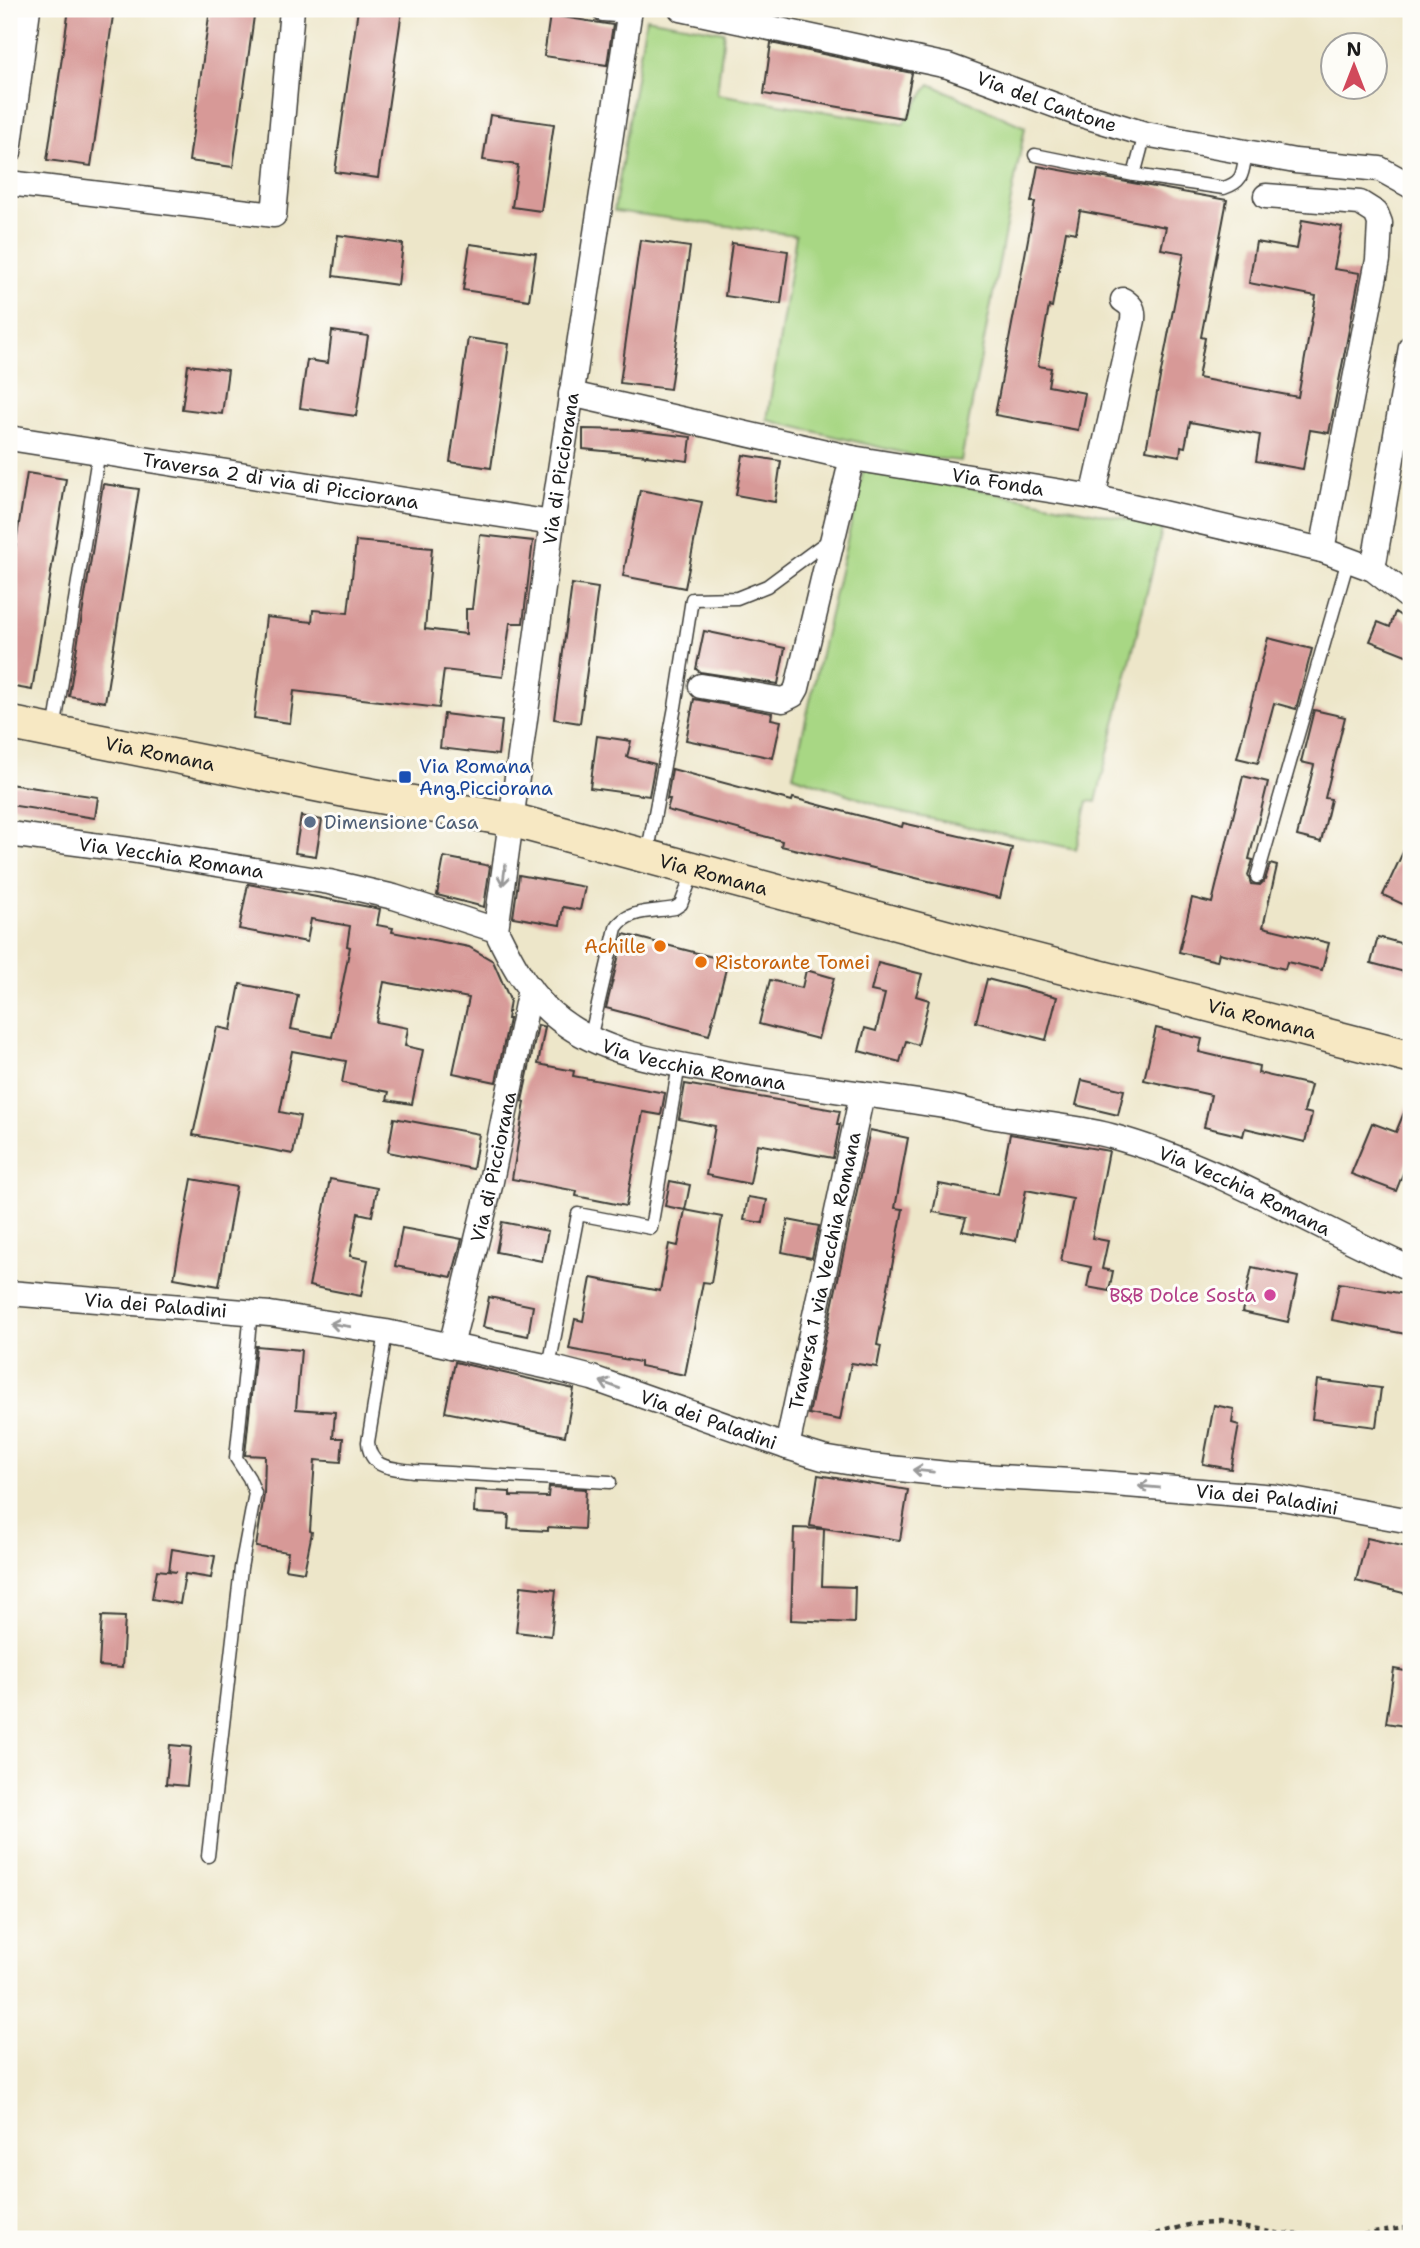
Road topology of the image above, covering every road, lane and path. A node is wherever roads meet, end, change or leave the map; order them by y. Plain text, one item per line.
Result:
1 (28, 9) edge
2 (292, 9) edge
3 (603, 9) edge
4 (681, 9) edge
5 (630, 10) edge
6 (1145, 134) junction
7 (9, 152) edge
8 (1246, 152) junction
9 (1035, 155) dead end
10 (1134, 175) junction
11 (9, 183) edge
12 (1411, 186) edge
13 (1266, 196) dead end
14 (1123, 300) dead end
15 (1411, 347) edge
16 (571, 394) junction
17 (9, 438) edge
18 (852, 458) junction
19 (97, 463) dead end
20 (1093, 497) junction
21 (552, 523) junction
22 (832, 538) junction
23 (1322, 550) junction
24 (1348, 560) junction
25 (1373, 569) junction
26 (1411, 599) edge
27 (701, 686) dead end
28 (9, 723) edge
29 (54, 731) junction
30 (512, 820) junction
31 (9, 834) edge
32 (647, 856) junction
33 (694, 869) junction
34 (1257, 877) dead end
35 (496, 930) junction
36 (530, 989) junction
37 (590, 1039) junction
38 (1411, 1057) edge
39 (679, 1065) junction
40 (862, 1094) junction
41 (1411, 1269) edge
42 (9, 1293) edge
43 (251, 1312) junction
44 (386, 1332) junction
45 (450, 1346) junction
46 (549, 1367) junction
47 (787, 1447) junction
48 (610, 1482) dead end
49 (1411, 1521) edge
50 (208, 1856) dead end
51 (1411, 2227) edge
52 (1137, 2239) edge

1 - 7 street
2 - 11 street
3 - 5 street
4 - 6 street, Via del Cantone
5 - 16 street, Via di Picciorana
6 - 8 street, Via del Cantone
6 - 10 lane
8 - 10 lane
8 - 12 street, Via del Cantone
9 - 10 lane
13 - 23 street
14 - 20 street
15 - 25 street
16 - 18 street, Via Fonda
16 - 21 street, Via di Picciorana
17 - 21 street, Traversa 2 di via di Picciorana
18 - 20 street, Via Fonda
18 - 22 street
19 - 29 lane
20 - 23 street, Via Fonda
21 - 30 street, Via di Picciorana
22 - 27 street
22 - 32 lane
23 - 24 street, Via Fonda
24 - 25 street, Via Fonda
24 - 34 lane
25 - 26 street, Via Fonda
28 - 29 main road, Via Romana
29 - 30 main road, Via Romana
30 - 32 main road, Via Romana
30 -> 35 street, Via di Picciorana
31 - 35 street, Via Vecchia Romana
32 - 33 main road, Via Romana
33 - 37 lane
33 - 38 main road, Via Romana
35 - 36 street, Via Vecchia Romana
36 - 37 street, Via Vecchia Romana
36 - 45 street, Via di Picciorana
37 - 39 street, Via Vecchia Romana
39 - 40 street, Via Vecchia Romana
39 - 46 lane
40 - 41 street, Via Vecchia Romana
40 - 47 street, Traversa 1 via Vecchia Romana
42 - 43 street, Via dei Paladini
44 -> 43 street, Via dei Paladini
43 - 50 lane
44 - 45 street, Via dei Paladini
44 - 48 lane
45 - 46 street, Via dei Paladini
47 -> 46 street, Via dei Paladini
49 -> 47 street, Via dei Paladini
51 - 52 path

